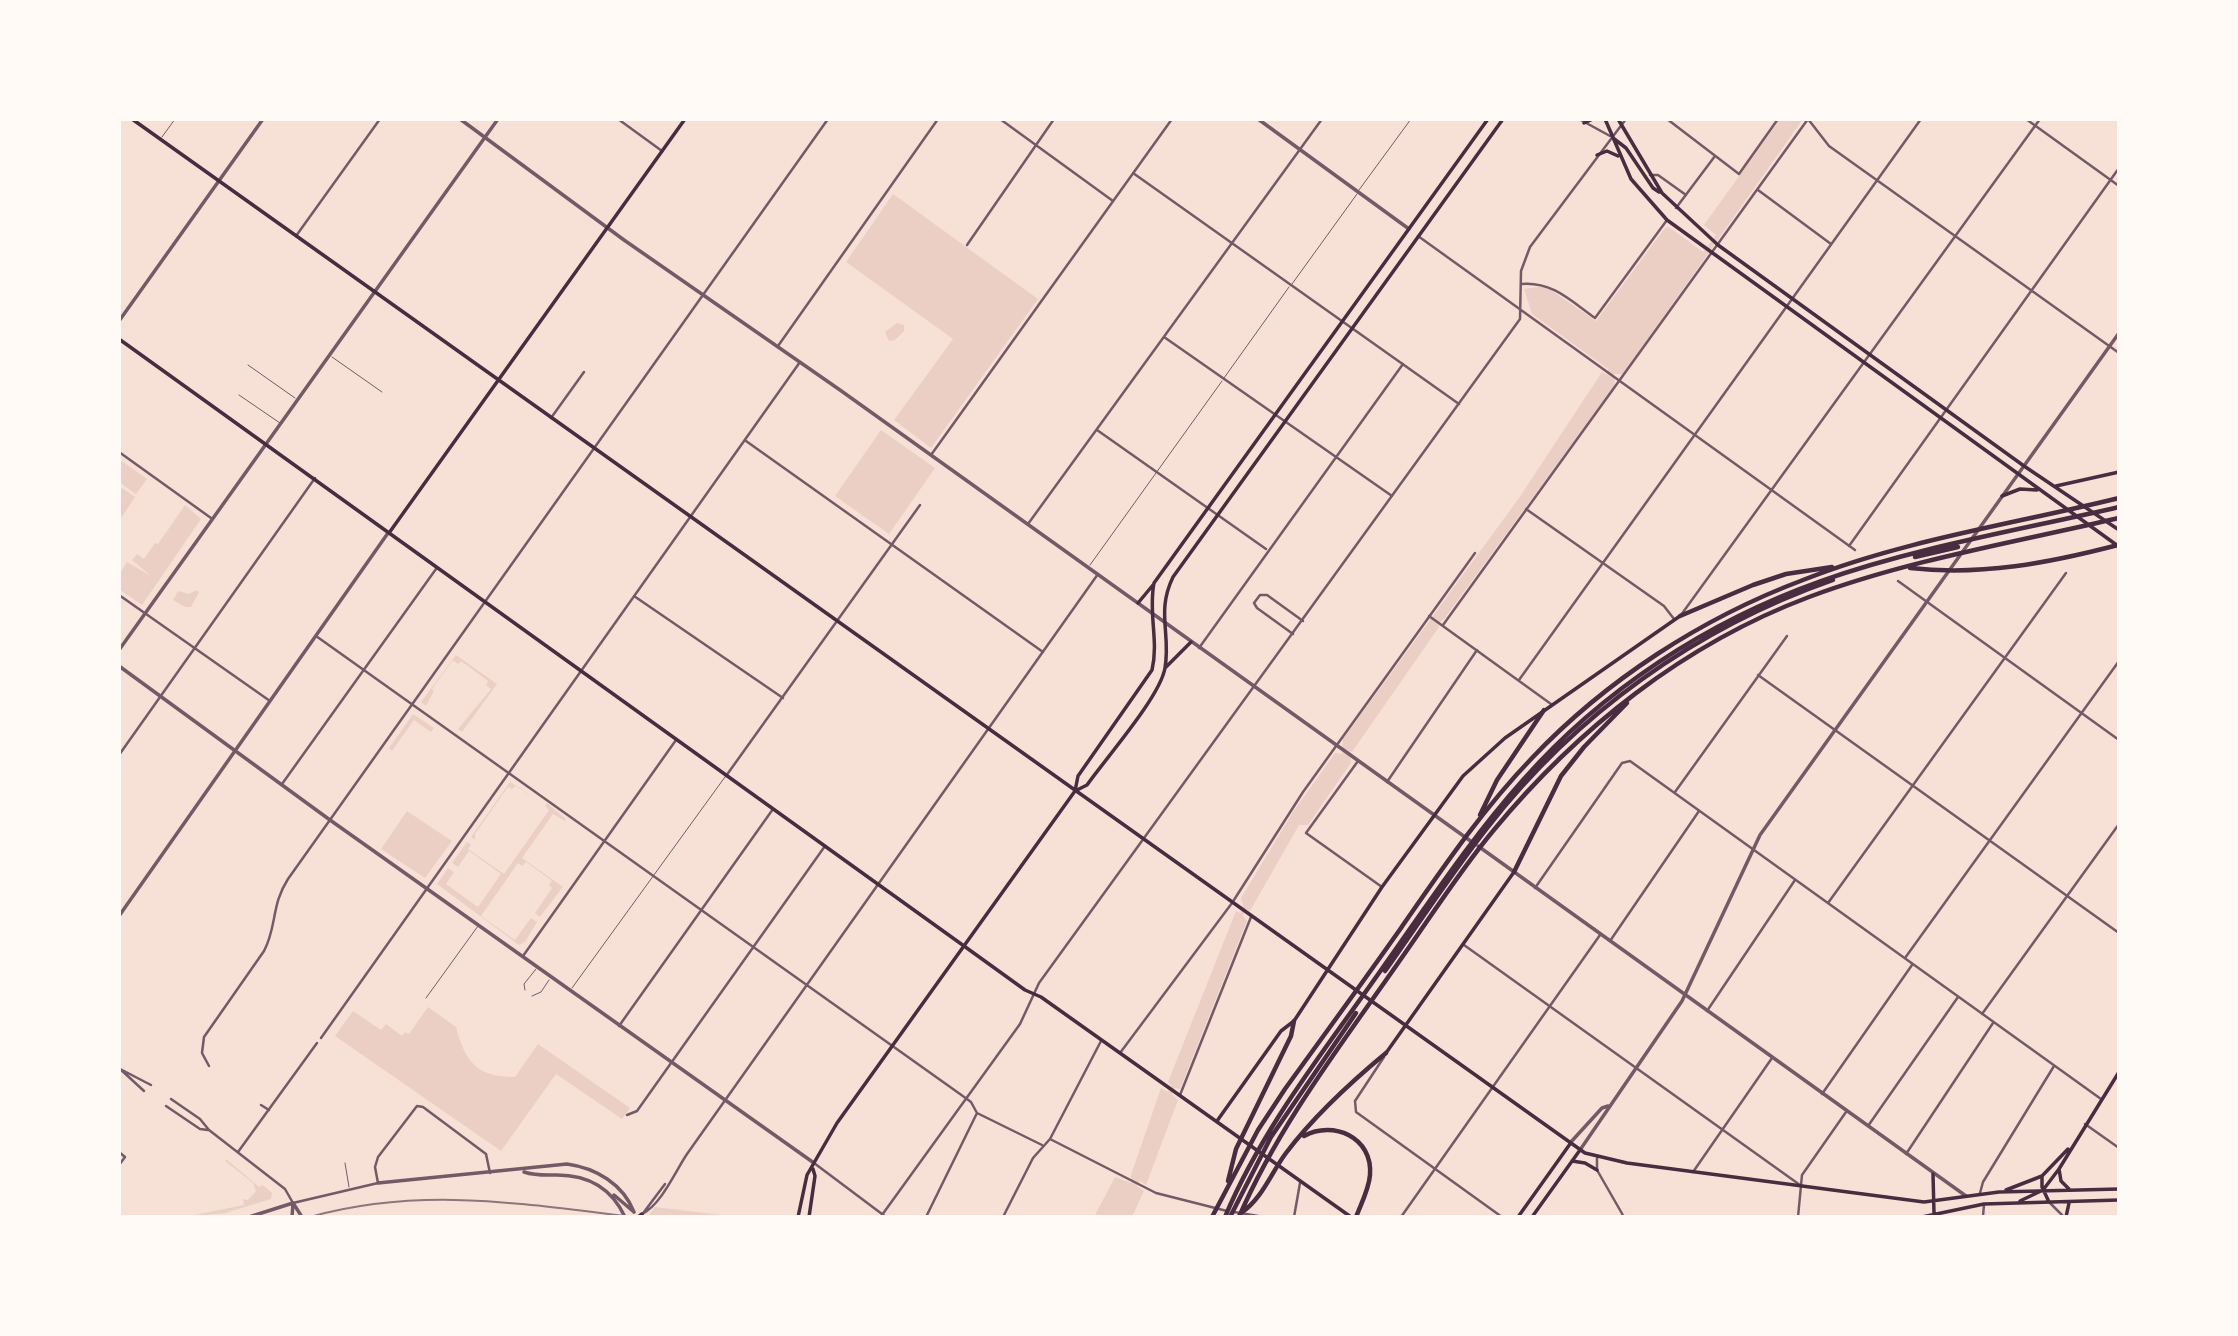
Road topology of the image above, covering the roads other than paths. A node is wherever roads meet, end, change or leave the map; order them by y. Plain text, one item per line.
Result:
1 (132, 119) edge
2 (175, 119) edge
3 (263, 119) edge
4 (380, 119) edge
5 (460, 119) edge
6 (498, 119) edge
7 (618, 119) edge
8 (685, 119) edge
9 (828, 119) edge
10 (938, 119) edge
11 (1000, 119) edge
12 (1054, 119) edge
13 (1171, 119) edge
14 (1258, 119) edge
15 (1322, 119) edge
16 (1411, 119) edge
17 (1489, 119) edge
18 (1503, 119) edge
19 (1579, 119) edge
20 (1593, 119) edge
21 (1605, 119) edge
22 (1616, 119) edge
23 (1626, 119) edge
24 (1667, 119) edge
25 (1778, 119) edge
26 (1808, 119) edge
27 (1921, 119) edge
28 (2026, 119) edge
29 (2040, 119) edge
30 (1584, 123) junction
31 (1620, 125) junction
32 (2035, 126) junction
33 (1611, 136) junction
34 (485, 137) junction
35 (161, 139) junction
36 (1037, 146) junction
37 (1299, 150) junction
38 (662, 151) junction
39 (1597, 155) junction
40 (1715, 156) junction
41 (1620, 158) junction
42 (1456, 164) junction
43 (2119, 168) edge
44 (1465, 171) junction
45 (1133, 173) junction
46 (1650, 175) junction
47 (1878, 180) junction
48 (2110, 180) junction
49 (220, 181) junction
50 (2119, 186) edge
51 (1758, 190) junction
52 (1358, 192) junction
53 (1661, 193) junction
54 (1686, 195) junction
55 (1113, 201) junction
56 (1676, 208) junction
57 (1667, 220) junction
58 (607, 228) junction
59 (1409, 229) junction
60 (296, 236) junction
61 (1418, 236) junction
62 (1955, 236) junction
63 (1231, 244) junction
64 (967, 245) dead end
65 (1718, 245) junction
66 (1832, 245) junction
67 (1713, 253) junction
68 (1520, 284) junction
69 (1290, 286) junction
70 (2032, 291) junction
71 (374, 292) junction
72 (703, 294) junction
73 (1793, 299) junction
74 (1787, 307) junction
75 (1521, 310) junction
76 (119, 321) edge
77 (1341, 321) junction
78 (1352, 327) junction
79 (2119, 333) edge
80 (1164, 337) junction
81 (119, 339) edge
82 (778, 346) junction
83 (2109, 347) junction
84 (1871, 353) junction
85 (2119, 353) edge
86 (329, 355) junction
87 (800, 362) junction
88 (1865, 362) junction
89 (1403, 364) junction
90 (248, 365) dead end
91 (584, 372) dead end
92 (1223, 379) junction
93 (498, 380) junction
94 (1621, 382) junction
95 (382, 392) dead end
96 (239, 394) dead end
97 (298, 399) junction
98 (1459, 404) junction
99 (1948, 409) junction
100 (1275, 416) junction
101 (551, 418) junction
102 (1941, 418) junction
103 (1286, 422) junction
104 (280, 423) junction
105 (1097, 430) junction
106 (1695, 435) junction
107 (745, 440) junction
108 (265, 442) junction
109 (595, 449) junction
110 (119, 452) edge
111 (931, 455) junction
112 (1336, 458) junction
113 (2024, 466) junction
114 (1156, 472) junction
115 (2119, 472) edge
116 (2018, 475) junction
117 (315, 478) junction
118 (2056, 486) junction
119 (1772, 490) junction
120 (2039, 490) junction
121 (1392, 496) junction
122 (2002, 496) junction
123 (2119, 498) edge
124 (920, 505) dead end
125 (1208, 509) junction
126 (1527, 509) junction
127 (2116, 509) edge
128 (1217, 516) junction
129 (690, 517) junction
130 (211, 518) junction
131 (2119, 518) edge
132 (1028, 524) junction
133 (2117, 529) edge
134 (388, 533) junction
135 (892, 544) junction
136 (1849, 546) junction
137 (2119, 546) edge
138 (1267, 550) junction
139 (1855, 550) dead end
140 (1475, 553) dead end
141 (1604, 564) junction
142 (1846, 564) junction
143 (1088, 567) junction
144 (1906, 568) junction
145 (436, 569) junction
146 (2066, 573) dead end
147 (1098, 574) junction
148 (1898, 581) dead end
149 (1154, 583) junction
150 (119, 595) edge
151 (634, 596) junction
152 (1927, 602) junction
153 (485, 603) junction
154 (1138, 603) junction
155 (145, 613) junction
156 (1151, 614) junction
157 (1429, 616) junction
158 (1680, 616) junction
159 (1674, 620) junction
160 (837, 621) junction
161 (1304, 621) junction
162 (1163, 622) junction
163 (1443, 625) junction
164 (1293, 634) junction
165 (316, 636) junction
166 (1787, 636) dead end
167 (1191, 642) junction
168 (195, 648) junction
169 (1199, 648) junction
170 (119, 650) edge
171 (1478, 650) junction
172 (1044, 652) junction
173 (2005, 657) junction
174 (2119, 661) edge
175 (119, 666) edge
176 (1165, 668) junction
177 (364, 670) junction
178 (580, 671) junction
179 (1758, 675) junction
180 (1519, 680) junction
181 (1645, 686) junction
182 (1255, 688) junction
183 (160, 697) junction
184 (783, 698) junction
185 (271, 701) junction
186 (411, 703) junction
187 (1552, 705) junction
188 (1544, 710) junction
189 (2081, 713) junction
190 (989, 729) junction
191 (1835, 730) junction
192 (676, 740) junction
193 (2119, 740) edge
194 (1336, 746) junction
195 (235, 750) junction
196 (119, 755) edge
197 (1358, 761) junction
198 (509, 772) junction
199 (726, 776) junction
200 (1387, 782) junction
201 (282, 784) junction
202 (1912, 785) junction
203 (1075, 790) junction
204 (1675, 792) junction
205 (773, 809) junction
206 (1700, 810) junction
207 (1433, 814) junction
208 (330, 820) junction
209 (1476, 822) junction
210 (2119, 824) edge
211 (1487, 829) junction
212 (605, 840) junction
213 (1144, 840) junction
214 (1990, 841) junction
215 (825, 846) junction
216 (1752, 848) junction
217 (1514, 872) junction
218 (653, 874) junction
219 (1795, 879) junction
220 (879, 886) junction
221 (1382, 887) junction
222 (427, 888) junction
223 (1535, 888) junction
224 (2068, 896) junction
225 (1233, 903) junction
226 (1828, 903) junction
227 (701, 909) junction
228 (119, 916) edge
229 (1251, 917) junction
230 (479, 925) junction
231 (2119, 933) edge
232 (1600, 935) junction
233 (1609, 941) junction
234 (1464, 945) junction
235 (964, 946) junction
236 (755, 947) junction
237 (523, 956) junction
238 (1905, 958) junction
239 (1913, 965) junction
240 (538, 967) junction
241 (1326, 971) junction
242 (551, 976) junction
243 (808, 986) junction
244 (525, 990) dead end
245 (570, 990) junction
246 (1035, 993) junction
247 (532, 996) dead end
248 (1685, 996) junction
249 (1958, 997) junction
250 (426, 998) dead end
251 (1549, 1007) junction
252 (1707, 1011) junction
253 (1357, 1012) junction
254 (1982, 1014) junction
255 (1294, 1021) junction
256 (1993, 1022) junction
257 (619, 1026) junction
258 (1407, 1027) junction
259 (321, 1038) dead end
260 (1102, 1040) junction
261 (317, 1043) dead end
262 (892, 1045) junction
263 (1120, 1053) junction
264 (1386, 1053) junction
265 (1772, 1058) junction
266 (672, 1063) junction
267 (209, 1066) dead end
268 (2054, 1066) junction
269 (1636, 1068) junction
270 (121, 1069) edge
271 (2119, 1072) edge
272 (151, 1085) dead end
273 (1492, 1089) junction
274 (144, 1091) dead end
275 (1822, 1094) junction
276 (1180, 1096) junction
277 (966, 1098) junction
278 (171, 1099) dead end
279 (2101, 1099) junction
280 (725, 1101) junction
281 (261, 1105) dead end
282 (166, 1106) dead end
283 (1608, 1106) junction
284 (269, 1110) junction
285 (1846, 1111) junction
286 (977, 1113) junction
287 (627, 1115) dead end
288 (1217, 1121) junction
289 (2085, 1124) junction
290 (1867, 1126) junction
291 (209, 1130) junction
292 (1721, 1130) junction
293 (1300, 1138) junction
294 (1050, 1139) junction
295 (1570, 1143) junction
296 (1042, 1145) junction
297 (2072, 1145) junction
298 (2119, 1149) edge
299 (1580, 1150) junction
300 (119, 1152) edge
301 (238, 1153) junction
302 (1906, 1154) junction
303 (1598, 1158) junction
304 (1572, 1161) junction
305 (345, 1163) dead end
306 (119, 1165) edge
307 (813, 1166) junction
308 (1435, 1169) junction
309 (2059, 1169) junction
310 (1597, 1170) junction
311 (522, 1171) junction
312 (1693, 1172) junction
313 (490, 1173) junction
314 (1933, 1174) junction
315 (2042, 1176) junction
316 (1301, 1181) junction
317 (378, 1183) junction
318 (1801, 1186) junction
319 (1226, 1188) junction
320 (350, 1189) junction
321 (2119, 1189) edge
322 (2043, 1190) junction
323 (2071, 1190) junction
324 (1999, 1192) junction
325 (1980, 1193) junction
326 (612, 1194) junction
327 (1966, 1196) junction
328 (2119, 1200) edge
329 (2070, 1201) junction
330 (1934, 1202) junction
331 (2049, 1202) junction
332 (293, 1203) junction
333 (2015, 1203) junction
334 (1984, 1204) junction
335 (634, 1212) junction
336 (1934, 1214) junction
337 (1240, 1215) edge
338 (640, 1216) edge
339 (884, 1216) edge
340 (249, 1217) edge
341 (292, 1217) edge
342 (302, 1217) edge
343 (625, 1217) edge
344 (798, 1217) edge
345 (809, 1217) edge
346 (926, 1217) edge
347 (1003, 1217) edge
348 (1213, 1217) edge
349 (1227, 1217) edge
350 (1264, 1217) edge
351 (1294, 1217) edge
352 (1354, 1217) edge
353 (1401, 1217) edge
354 (1502, 1217) edge
355 (1518, 1217) edge
356 (1532, 1217) edge
357 (1624, 1217) edge
358 (1798, 1217) edge
359 (1922, 1217) edge
360 (1983, 1217) edge
361 (2065, 1217) edge

1 - 35 main road
2 - 35 lane
3 - 49 street
4 - 60 street
5 - 34 street
6 - 34 street
7 - 38 street
8 - 38 main road
9 - 72 street
10 - 82 street
11 - 36 street
12 - 36 street
13 - 45 street
14 - 37 street
15 - 37 street
16 - 52 lane
17 - 42 main road
18 - 44 main road
19 - 30 street
20 - 30 main road
21 - 33 main road
22 - 31 main road
23 - 31 street
24 - 40 street
25 - 40 street
26 - 47 street
26 - 51 street
27 - 47 street
28 - 32 street
29 - 32 street
30 - 33 street
31 - 33 street
31 - 46 main road
32 - 48 street
32 - 62 street
33 - 39 street
33 - 41 main road
33 - 53 main road
34 - 58 street
34 - 71 street
35 - 49 main road
36 - 55 street
36 - 64 street
37 - 52 street
37 - 63 street
38 - 58 main road
39 - 41 main road
39 - 68 street
40 - 54 street
41 - 57 main road
42 - 44 main road
42 - 59 main road
43 - 48 street
44 - 61 main road
45 - 55 street
45 - 63 street
46 - 53 main road
46 - 54 street
47 - 62 street
47 - 66 street
48 - 50 street
48 - 70 street
49 - 60 main road
49 - 76 street
51 - 65 street
51 - 66 street
52 - 59 street
52 - 69 lane
53 - 56 main road
54 - 56 street
55 - 111 street
56 - 65 main road
57 - 67 main road
57 - 68 street
58 - 72 street
58 - 93 main road
59 - 61 main road
59 - 77 main road
60 - 71 main road
61 - 75 street
61 - 78 main road
62 - 70 street
62 - 84 street
63 - 69 street
63 - 80 street
65 - 67 street
65 - 73 main road
66 - 73 street
67 - 74 main road
67 - 94 street
68 - 75 street
69 - 77 street
69 - 92 lane
70 - 83 street
70 - 99 street
71 - 86 street
71 - 93 main road
72 - 82 street
72 - 109 street
73 - 74 street
73 - 84 main road
74 - 88 main road
74 - 106 street
75 - 94 street
75 - 98 street
77 - 78 street
77 - 100 main road
78 - 89 street
78 - 103 main road
79 - 83 street
80 - 92 street
80 - 105 street
81 - 108 main road
82 - 87 street
83 - 85 street
83 - 113 street
84 - 88 street
84 - 99 main road
86 - 95 lane
86 - 97 street
87 - 107 street
87 - 111 street
88 - 102 main road
88 - 119 street
89 - 98 street
89 - 112 street
90 - 97 lane
91 - 101 street
92 - 100 street
92 - 114 lane
93 - 101 main road
93 - 134 main road
94 - 106 street
94 - 126 street
96 - 104 lane
97 - 104 street
98 - 121 street
99 - 102 street
99 - 113 main road
100 - 103 street
100 - 125 main road
101 - 109 main road
102 - 116 main road
102 - 136 street
103 - 112 street
103 - 128 main road
104 - 108 street
105 - 114 street
105 - 132 street
106 - 119 street
106 - 141 street
107 - 129 street
107 - 135 street
108 - 117 main road
108 - 130 street
109 - 129 main road
109 - 153 street
110 - 130 street
111 - 132 street
112 - 121 street
112 - 138 street
113 - 116 street
113 - 118 main road
114 - 125 street
114 - 143 lane
115 - 118 main road
116 - 120 main road
116 - 122 street
117 - 134 main road
117 - 168 street
118 - 133 main road
119 - 136 street
119 - 158 street
120 - 122 main road
120 - 137 main road
121 - 161 street
122 - 152 street
123 - 142 highway
124 - 135 street
125 - 128 street
125 - 149 main road
126 - 141 street
126 - 163 street
127 - 211 highway
128 - 138 street
128 - 162 main road
129 - 151 street
129 - 160 main road
130 - 155 street
131 - 144 highway
132 - 143 street
134 - 145 main road
134 - 165 street
135 - 160 street
135 - 172 street
136 - 139 street
137 - 144 highway
138 - 169 street
140 - 157 street
141 - 159 street
141 - 180 street
142 - 158 highway
142 - 209 highway
143 - 147 street
144 - 181 highway
145 - 153 main road
145 - 177 street
146 - 173 street
147 - 154 street
147 - 172 street
148 - 152 street
149 - 154 main road
149 - 156 main road
150 - 155 street
151 - 178 street
151 - 184 street
152 - 173 street
152 - 191 street
153 - 178 main road
153 - 186 street
154 - 156 street
155 - 168 street
155 - 170 street
156 - 162 street
156 - 203 main road
157 - 163 street
157 - 194 street
158 - 159 main road
159 - 187 main road
160 - 184 street
160 - 190 main road
161 - 164 street
161 - 164 street
162 - 167 street
162 - 176 main road
163 - 171 street
164 - 182 street
165 - 177 street
165 - 185 street
166 - 179 street
167 - 169 street
167 - 176 main road
168 - 183 street
168 - 185 street
169 - 182 street
171 - 180 street
171 - 200 street
172 - 190 street
173 - 189 street
173 - 202 street
174 - 189 street
175 - 183 street
176 - 203 main road
177 - 186 street
177 - 201 street
178 - 192 main road
178 - 198 street
179 - 191 street
179 - 204 street
180 - 187 street
181 - 211 highway
181 - 217 highway
182 - 194 street
182 - 213 street
183 - 195 street
183 - 196 street
184 - 199 street
185 - 195 street
186 - 198 street
186 - 208 street
187 - 188 main road
188 - 207 main road
188 - 209 highway
189 - 193 street
189 - 214 street
190 - 203 main road
190 - 220 street
191 - 202 street
191 - 216 street
192 - 199 main road
192 - 212 street
194 - 197 street
194 - 225 street
195 - 201 street
195 - 228 street
197 - 200 street
197 - 221 street
198 - 212 street
198 - 222 street
199 - 205 main road
199 - 218 lane
200 - 207 street
201 - 208 street
202 - 214 street
202 - 226 street
203 - 213 main road
203 - 235 main road
204 - 206 street
204 - 223 street
205 - 215 main road
205 - 227 street
206 - 216 street
206 - 233 street
207 - 217 street
207 - 221 main road
208 - 222 street
208 - 267 street
209 - 319 highway
210 - 224 street
211 - 253 highway
211 - 253 highway
212 - 218 street
212 - 237 street
213 - 225 main road
213 - 246 street
214 - 224 street
214 - 238 street
215 - 220 main road
215 - 236 street
216 - 219 street
216 - 248 street
217 - 223 street
217 - 234 main road
218 - 227 street
218 - 245 lane
219 - 226 street
219 - 252 street
220 - 235 main road
220 - 243 street
221 - 241 main road
222 - 230 street
222 - 259 street
223 - 232 street
224 - 231 street
224 - 254 street
225 - 229 main road
225 - 263 street
226 - 238 street
227 - 236 street
227 - 257 street
229 - 241 main road
229 - 276 street
230 - 237 street
230 - 250 lane
232 - 233 street
232 - 251 street
233 - 248 street
234 - 251 street
234 - 258 main road
235 - 246 main road
235 - 262 main road
236 - 243 street
236 - 266 street
237 - 240 street
238 - 239 street
239 - 249 street
239 - 275 street
240 - 242 street
240 - 244 lane
241 - 255 main road
241 - 258 main road
242 - 245 street
242 - 247 lane
243 - 262 street
243 - 280 street
245 - 257 street
246 - 260 main road
246 - 277 street
248 - 252 street
248 - 269 street
249 - 254 street
249 - 290 street
251 - 269 street
251 - 273 street
252 - 265 street
253 - 337 highway
253 - 349 highway
254 - 256 street
255 - 288 main road
255 - 319 highway
256 - 268 street
256 - 302 street
257 - 266 street
258 - 264 main road
258 - 273 main road
260 - 263 main road
260 - 294 street
261 - 284 street
262 - 277 street
262 - 307 main road
263 - 276 main road
264 - 293 highway
264 - 308 street
265 - 275 street
265 - 292 street
266 - 280 street
266 - 287 street
268 - 279 street
268 - 325 street
269 - 283 street
269 - 292 street
270 - 272 street
270 - 274 street
271 - 279 main road
273 - 295 main road
273 - 308 street
275 - 285 street
276 - 288 main road
277 - 286 street
277 - 339 street
278 - 291 street
279 - 289 main road
280 - 307 street
280 - 338 street
281 - 284 street
282 - 291 street
283 - 295 street
283 - 299 street
284 - 301 street
285 - 290 street
285 - 318 street
286 - 296 street
286 - 346 street
288 - 316 main road
289 - 297 main road
289 - 298 street
290 - 302 street
291 - 301 street
292 - 312 street
292 - 318 street
293 - 337 highway
293 - 352 highway
294 - 296 street
294 - 350 street
295 - 299 main road
295 - 355 main road
296 - 347 street
297 - 309 main road
297 - 315 main road
299 - 303 main road
299 - 304 main road
300 - 306 street
301 - 332 street
302 - 314 street
303 - 310 street
303 - 312 main road
304 - 310 main road
304 - 356 main road
305 - 320 lane
307 - 339 street
307 - 344 main road
307 - 345 main road
308 - 353 street
308 - 354 street
309 - 322 main road
309 - 323 main road
310 - 357 street
311 - 313 street
311 - 326 street
311 - 335 street
312 - 318 main road
313 - 317 street
313 - 317 street
314 - 327 street
314 - 330 main road
315 - 322 main road
315 - 324 main road
316 - 351 street
316 - 352 main road
317 - 320 street
318 - 330 main road
318 - 358 street
319 - 348 highway
320 - 332 street
321 - 323 main road
322 - 323 main road
322 - 324 main road
322 - 331 main road
322 - 333 main road
324 - 325 main road
325 - 327 main road
326 - 335 street
326 - 343 street
327 - 330 main road
328 - 329 main road
329 - 331 main road
329 - 361 main road
330 - 336 main road
331 - 333 main road
331 - 361 street
332 - 340 street
332 - 341 street
332 - 342 street
333 - 334 main road
334 - 336 main road
334 - 360 street
335 - 338 street
336 - 359 main road

